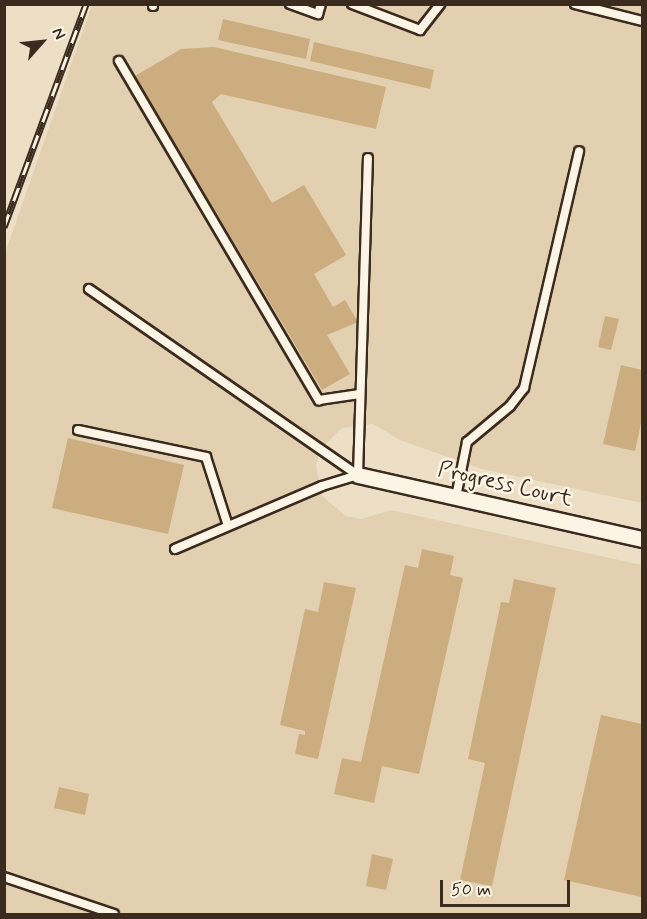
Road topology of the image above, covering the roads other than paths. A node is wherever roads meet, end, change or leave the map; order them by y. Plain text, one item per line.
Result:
1 (290, 4) edge
2 (321, 4) edge
3 (352, 4) edge
4 (440, 4) edge
5 (575, 4) edge
6 (642, 21) edge
7 (119, 61) dead end
8 (579, 151) dead end
9 (368, 158) dead end
10 (89, 289) dead end
11 (360, 394) junction
12 (78, 430) dead end
13 (358, 475) junction
14 (456, 497) junction
15 (228, 526) junction
16 (642, 539) edge
17 (175, 549) dead end
18 (4, 877) edge
19 (114, 915) edge

1 - 2 lane
3 - 4 lane
5 - 6 lane
7 - 11 lane
8 - 14 lane
9 - 11 lane
10 - 13 lane
11 - 13 lane
12 - 15 lane
13 - 14 street, Progress Court
13 - 15 lane
14 - 16 street, Progress Court
15 - 17 lane
18 - 19 lane

